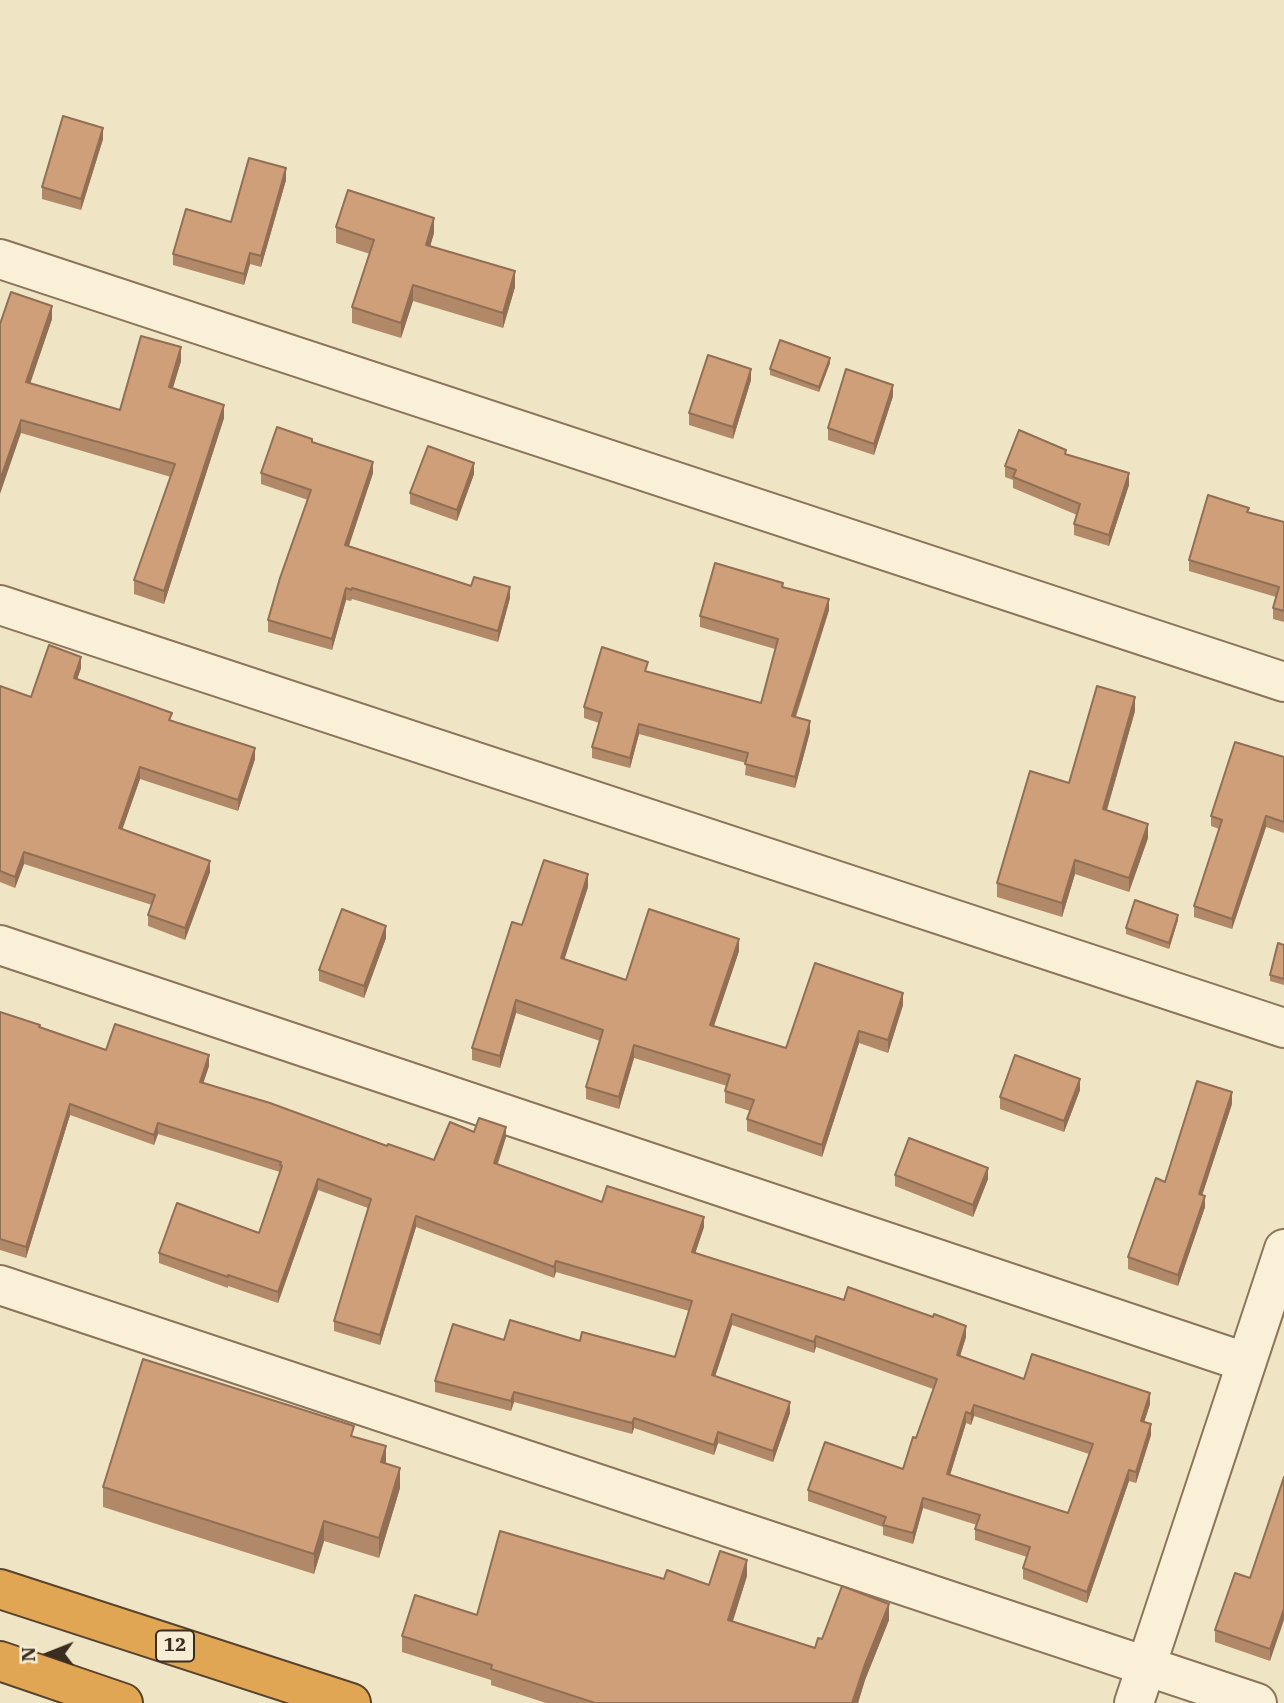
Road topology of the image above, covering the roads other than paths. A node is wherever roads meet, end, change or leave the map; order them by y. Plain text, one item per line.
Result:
1 (0, 259) edge
2 (0, 605) edge
3 (1284, 682) edge
4 (0, 945) edge
5 (1284, 1028) edge
6 (1284, 1249) edge
7 (0, 1284) edge
8 (1245, 1362) junction
9 (0, 1588) edge
10 (0, 1661) edge
11 (1146, 1666) junction
12 (123, 1703) edge
13 (351, 1703) edge
14 (1134, 1703) edge
15 (1257, 1703) edge

1 - 3 street
2 - 5 street
4 - 8 street
6 - 8 street
7 - 11 street
8 - 11 street
9 - 13 highway, 12
10 - 12 highway
11 - 14 street
11 - 15 street

